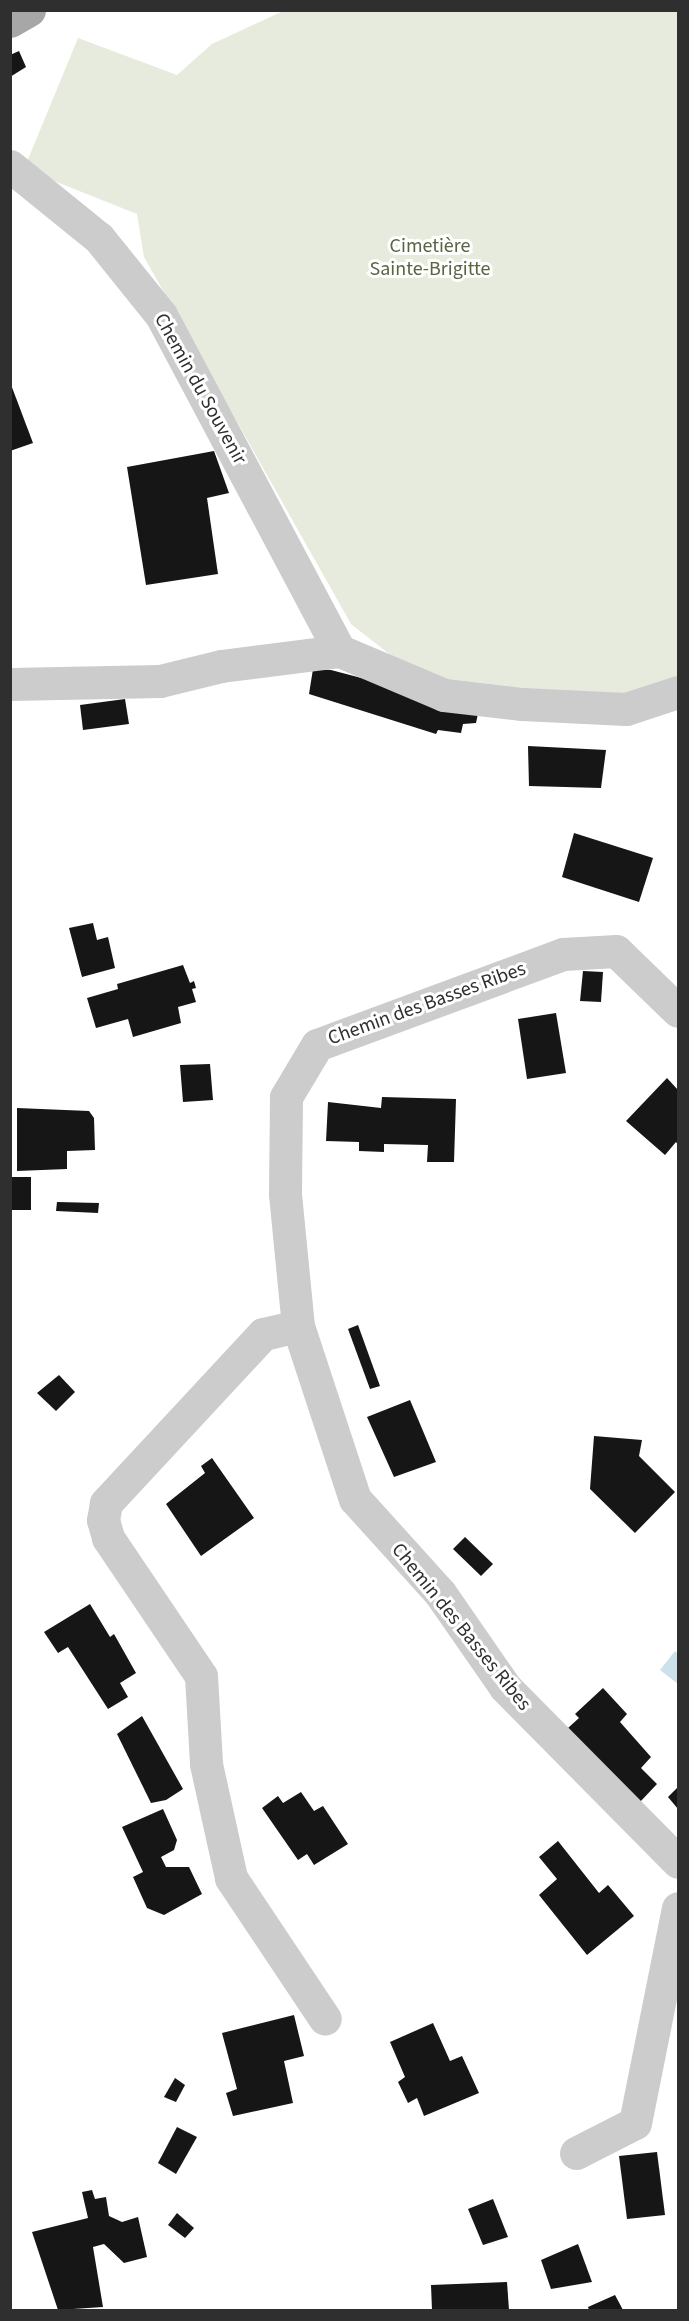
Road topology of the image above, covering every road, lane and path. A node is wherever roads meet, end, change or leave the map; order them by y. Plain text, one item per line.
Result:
1 (29, 10) edge
2 (10, 21) edge
3 (10, 166) edge
4 (340, 651) junction
5 (10, 684) edge
6 (678, 692) edge
7 (678, 1011) edge
8 (298, 1326) junction
9 (678, 1862) edge
10 (678, 1908) edge
11 (325, 2019) dead end
12 (576, 2153) dead end

1 - 2 main road
3 - 4 street, Chemin du Souvenir
4 - 5 street
4 - 6 street
7 - 8 street, Chemin des Basses Ribes
8 - 9 street, Chemin des Basses Ribes
8 - 11 street
10 - 12 street

